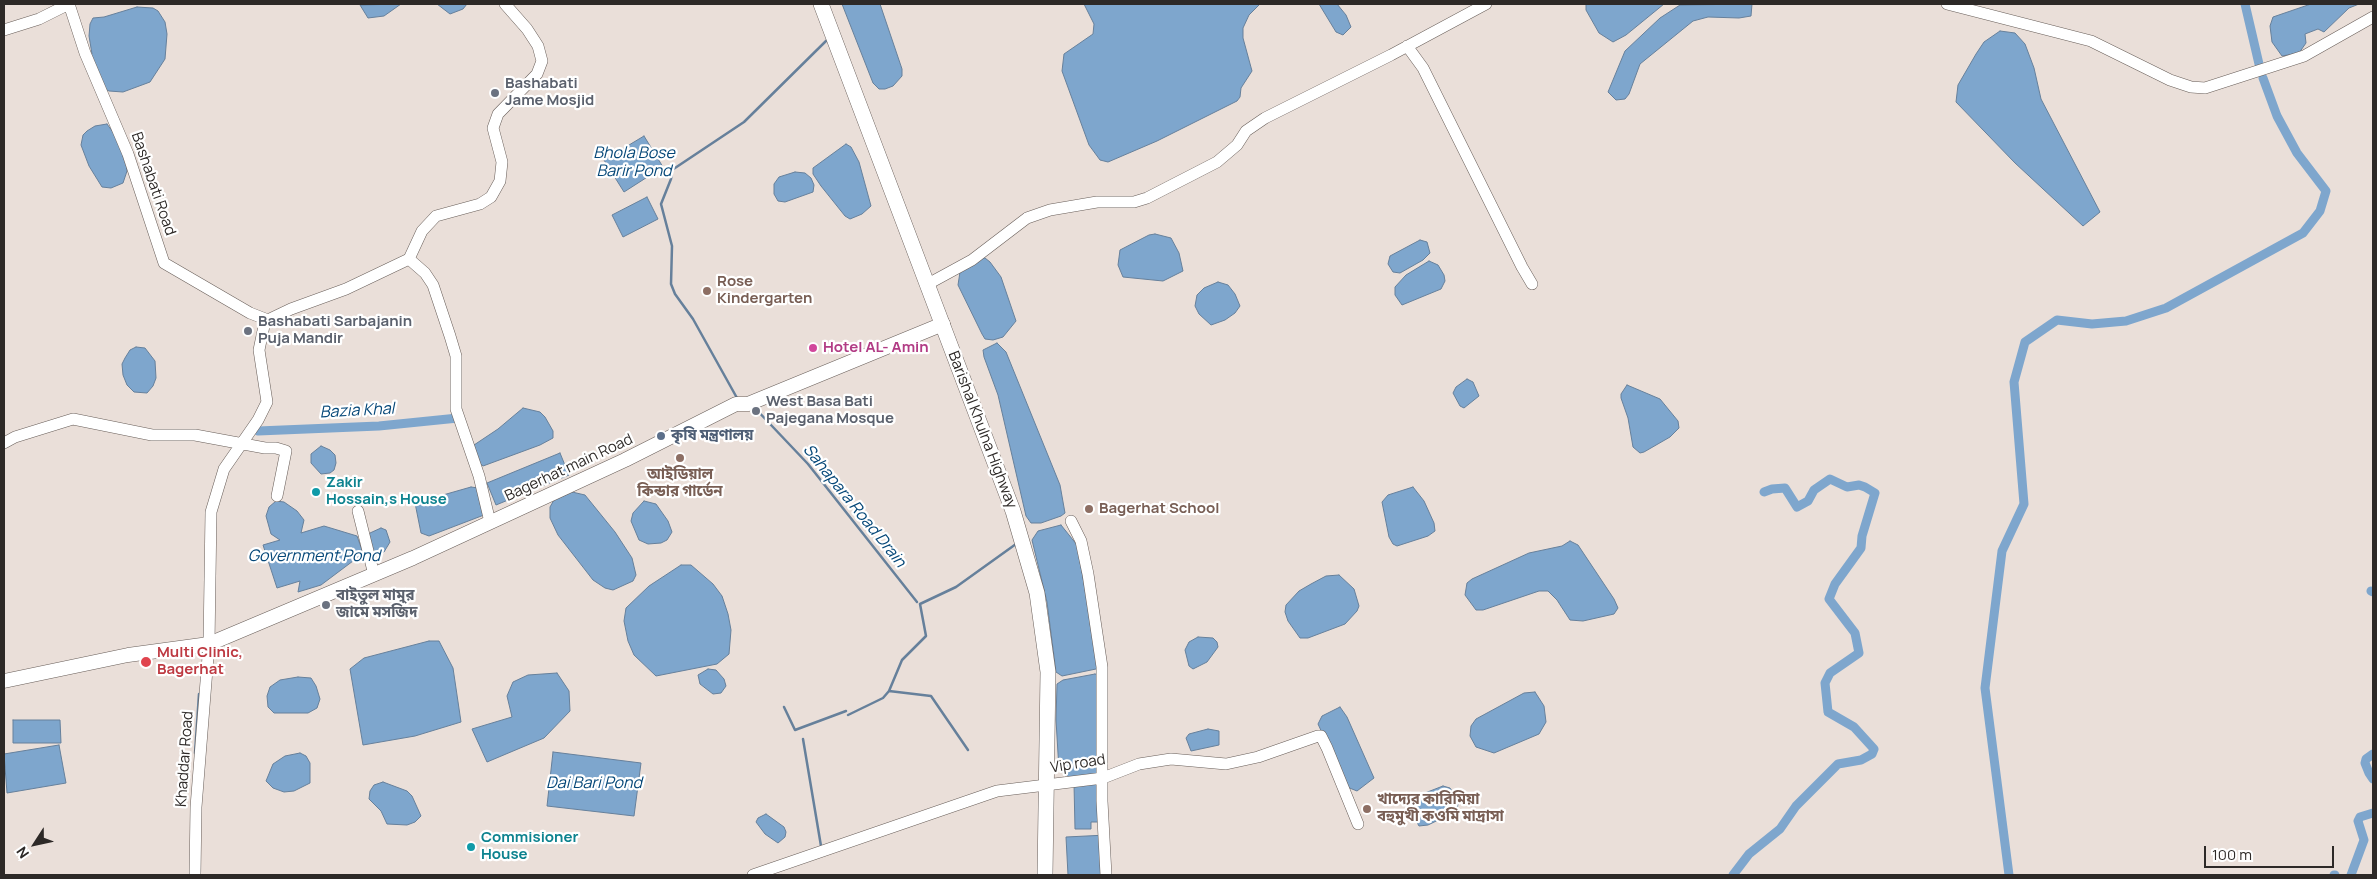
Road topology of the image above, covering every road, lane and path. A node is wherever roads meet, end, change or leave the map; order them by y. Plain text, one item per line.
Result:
1 (69, 4) edge
2 (821, 4) edge
3 (1486, 4) edge
4 (1948, 4) edge
5 (509, 5) edge
6 (2373, 17) edge
7 (4, 30) edge
8 (1407, 46) junction
9 (409, 260) junction
10 (928, 284) junction
11 (1532, 284) dead end
12 (268, 320) junction
13 (943, 324) junction
14 (245, 440) junction
15 (4, 443) edge
16 (277, 496) dead end
17 (358, 511) dead end
18 (1070, 521) dead end
19 (490, 522) junction
20 (374, 575) junction
21 (209, 644) junction
22 (5, 678) edge
23 (1102, 778) junction
24 (1047, 784) junction
25 (1358, 824) dead end
26 (195, 875) edge
27 (753, 875) edge
28 (1045, 875) edge
29 (1106, 875) edge

1 - 7 street
1 - 12 street, Bashabati Road
2 - 10 highway, Barishal Khulna Highway
3 - 8 street
4 - 6 street
5 - 9 street
8 - 10 street
8 - 11 street
9 - 12 street
9 - 19 street
10 - 13 highway, Barishal Khulna Highway
12 - 14 street, Khaddar Road
13 - 19 main road, Bagerhat main Road
13 - 24 highway, Barishal Khulna Highway
14 - 15 street
14 - 16 street
14 - 21 street, Khaddar Road
17 - 20 street
18 - 23 street
19 - 20 main road, Bagerhat main Road
20 - 21 main road, Bagerhat main Road
21 - 22 main road, Bagerhat main Road
21 - 26 street, Khaddar Road
23 - 24 street, Vip road
23 - 25 street, Vip road
23 - 29 street
24 - 27 street, Vip road
24 - 28 highway, Barishal Khulna Highway

